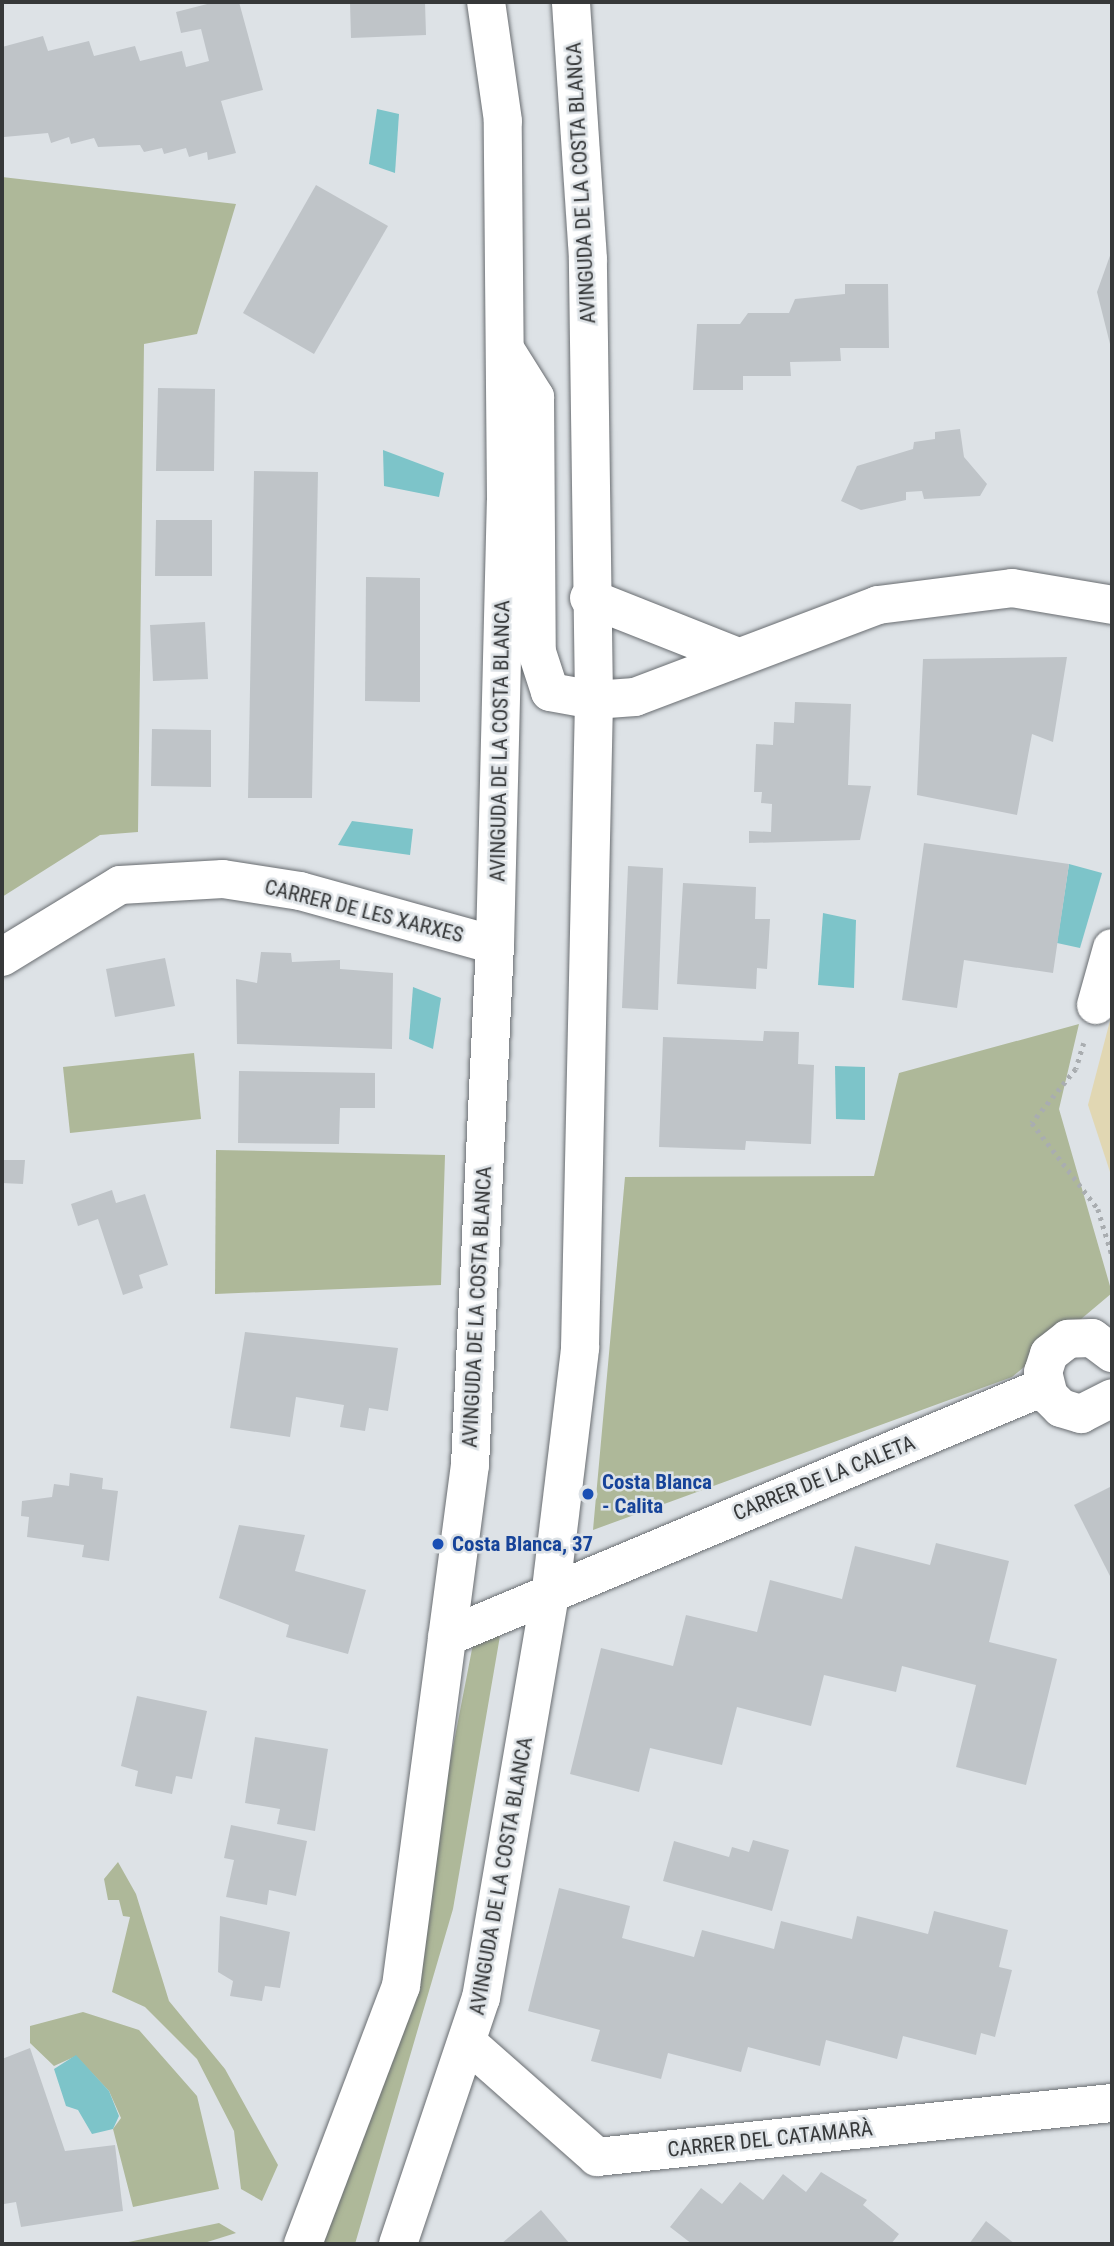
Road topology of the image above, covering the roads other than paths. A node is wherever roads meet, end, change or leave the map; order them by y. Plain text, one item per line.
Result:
1 (486, 2) edge
2 (571, 2) edge
3 (504, 348) junction
4 (589, 598) junction
5 (1112, 605) edge
6 (738, 657) junction
7 (594, 700) junction
8 (495, 945) junction
9 (1112, 948) edge
10 (2, 957) edge
11 (1096, 1005) road end
12 (1112, 1353) edge
13 (1046, 1386) junction
14 (1112, 1398) edge
15 (551, 1589) junction
16 (447, 1637) junction
17 (469, 2044) junction
18 (1112, 2103) edge
19 (303, 2244) edge
20 (398, 2244) edge

1 - 3 street, AVINGUDA DE LA COSTA BLANCA
2 - 4 street, AVINGUDA DE LA COSTA BLANCA
3 - 7 street, AVINGUDA DE LA COSTA BLANCA
3 - 8 street, AVINGUDA DE LA COSTA BLANCA
4 - 6 street
4 - 7 street, AVINGUDA DE LA COSTA BLANCA
5 - 6 street
6 - 7 street
7 - 15 street, AVINGUDA DE LA COSTA BLANCA
8 - 10 street, CARRER DE LES XARXES
8 - 16 street, AVINGUDA DE LA COSTA BLANCA
9 - 11 street
12 - 13 street
13 - 14 street
13 - 15 street, CARRER DE LA CALETA
15 - 16 street, CARRER DE LA CALETA
15 - 17 street, AVINGUDA DE LA COSTA BLANCA
16 - 19 street, AVINGUDA DE LA COSTA BLANCA
17 - 18 street, CARRER DEL CATAMARÀ
17 - 20 street, AVINGUDA DE LA COSTA BLANCA

